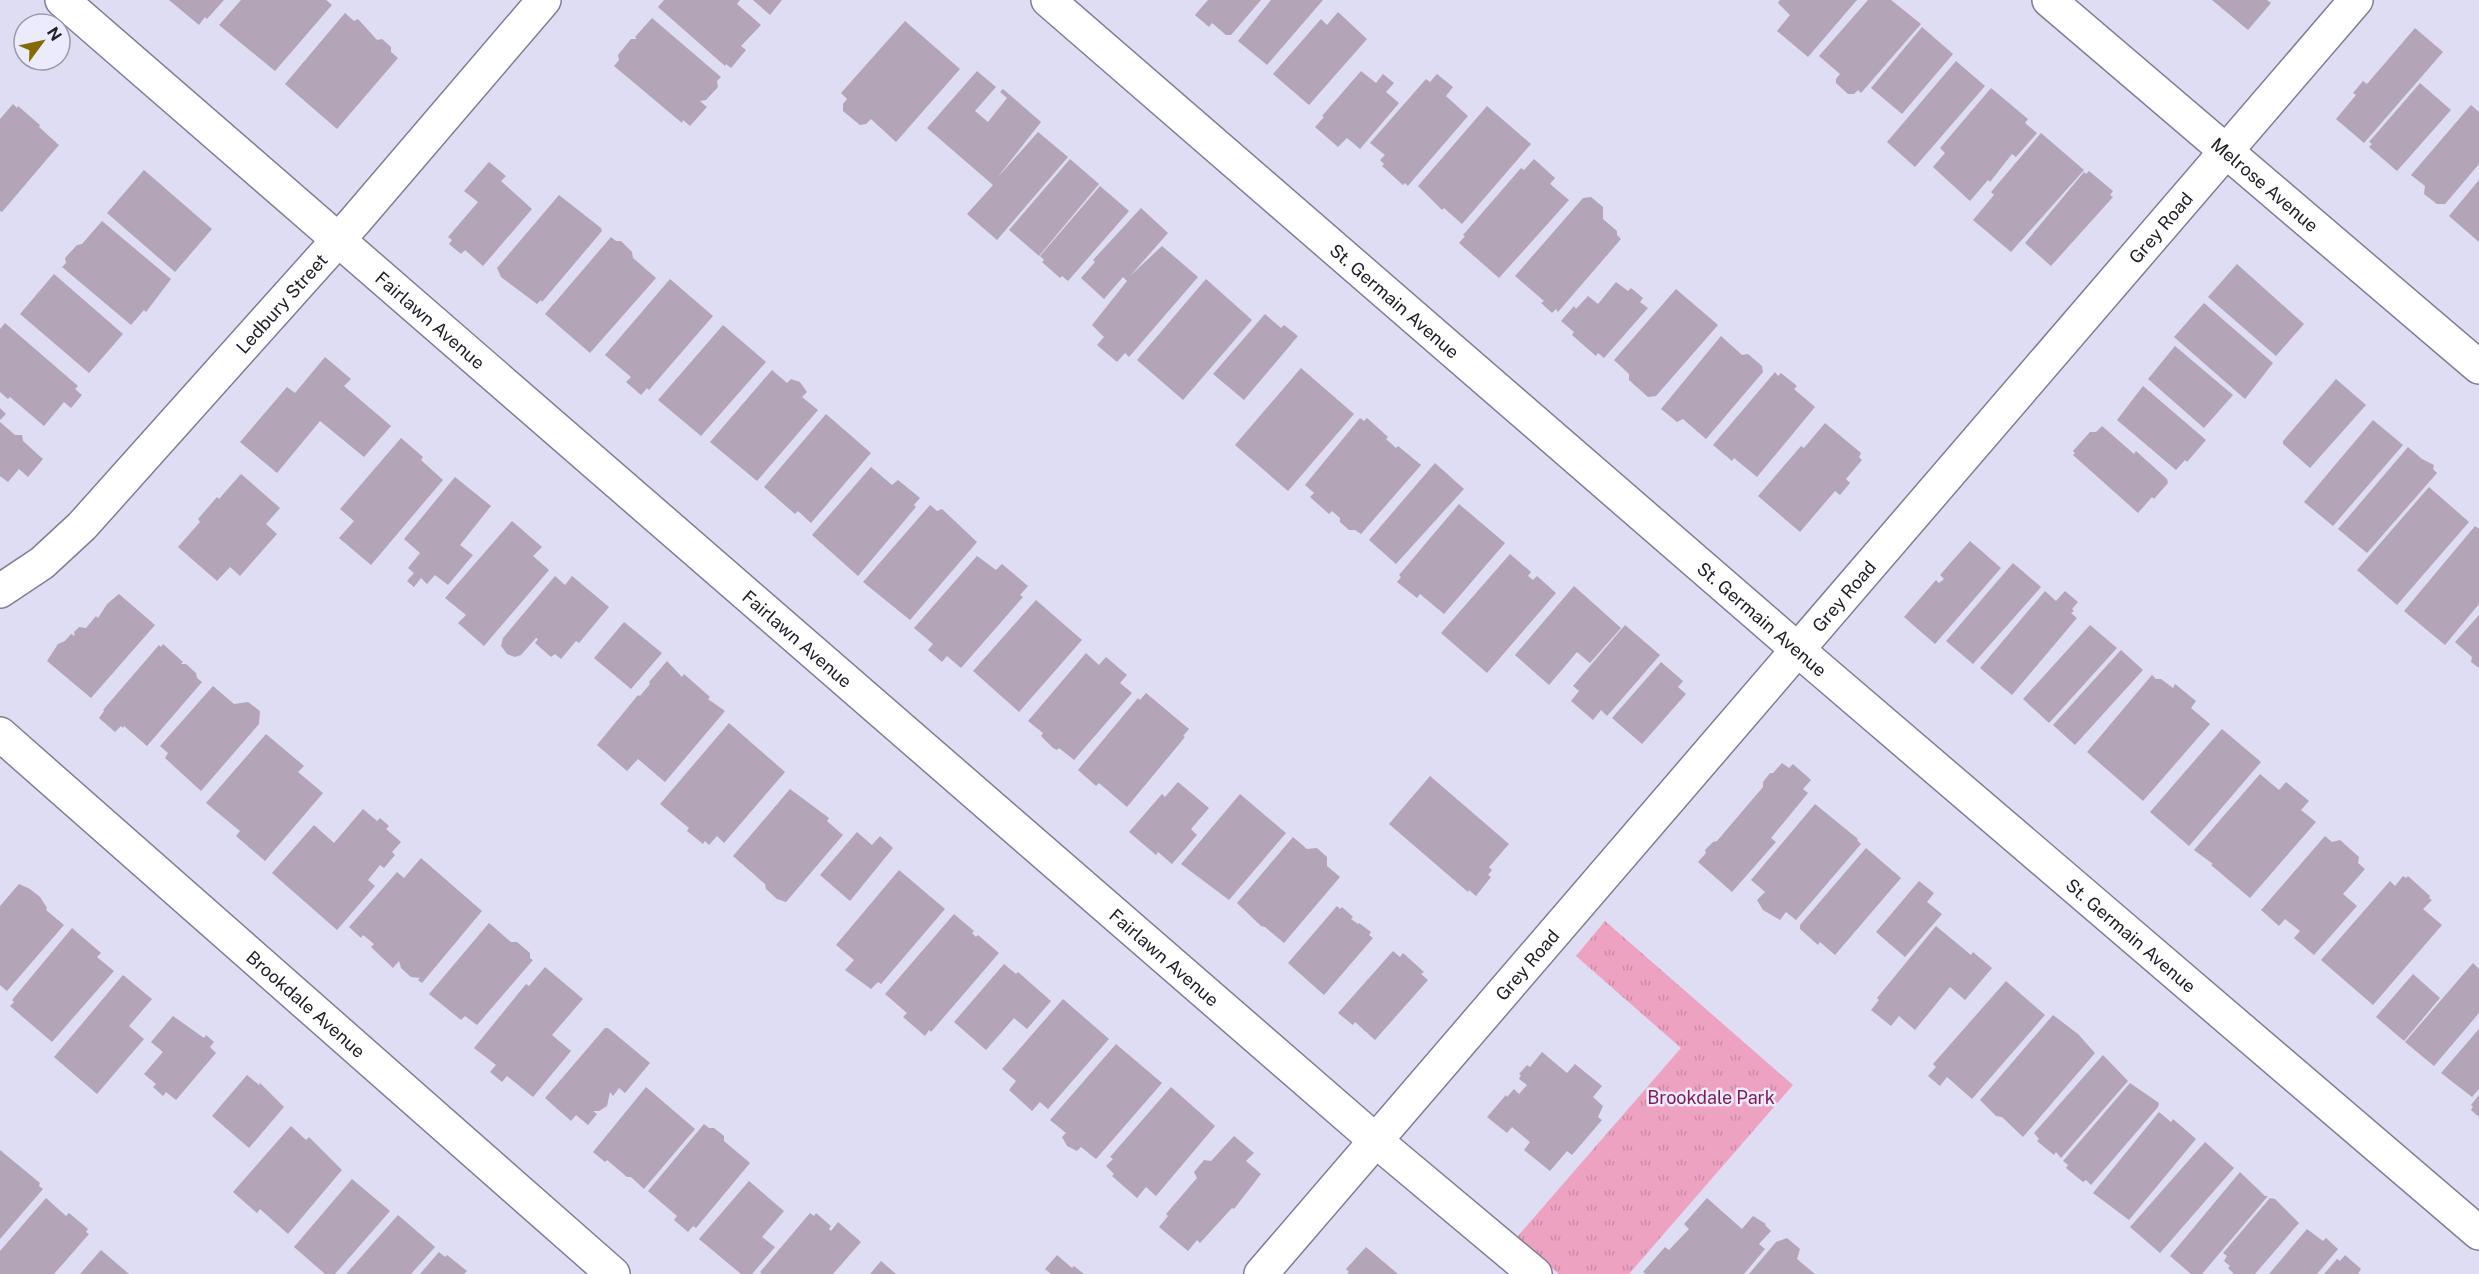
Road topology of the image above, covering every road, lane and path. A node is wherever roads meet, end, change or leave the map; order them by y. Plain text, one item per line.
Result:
1 (62, 0) edge
2 (544, 0) edge
3 (1048, 0) edge
4 (2049, 0) edge
5 (2356, 0) edge
6 (2226, 153) junction
7 (338, 240) junction
8 (2479, 367) edge
9 (0, 591) edge
10 (1798, 651) junction
11 (0, 734) edge
12 (1375, 1140) junction
13 (2479, 1233) edge
14 (613, 1274) edge
15 (1261, 1274) edge
16 (1534, 1274) edge

1 - 7 street, Fairlawn Avenue
2 - 7 street, Ledbury Street
3 - 10 street, St. Germain Avenue
4 - 6 street, Melrose Avenue
5 - 6 street, Grey Road
6 - 8 street, Melrose Avenue
6 - 10 street, Grey Road
7 - 9 street, Ledbury Street
7 - 12 street, Fairlawn Avenue
10 - 12 street, Grey Road
10 - 13 street, St. Germain Avenue
11 - 14 street, Brookdale Avenue
12 - 15 street, Grey Road
12 - 16 street, Fairlawn Avenue

